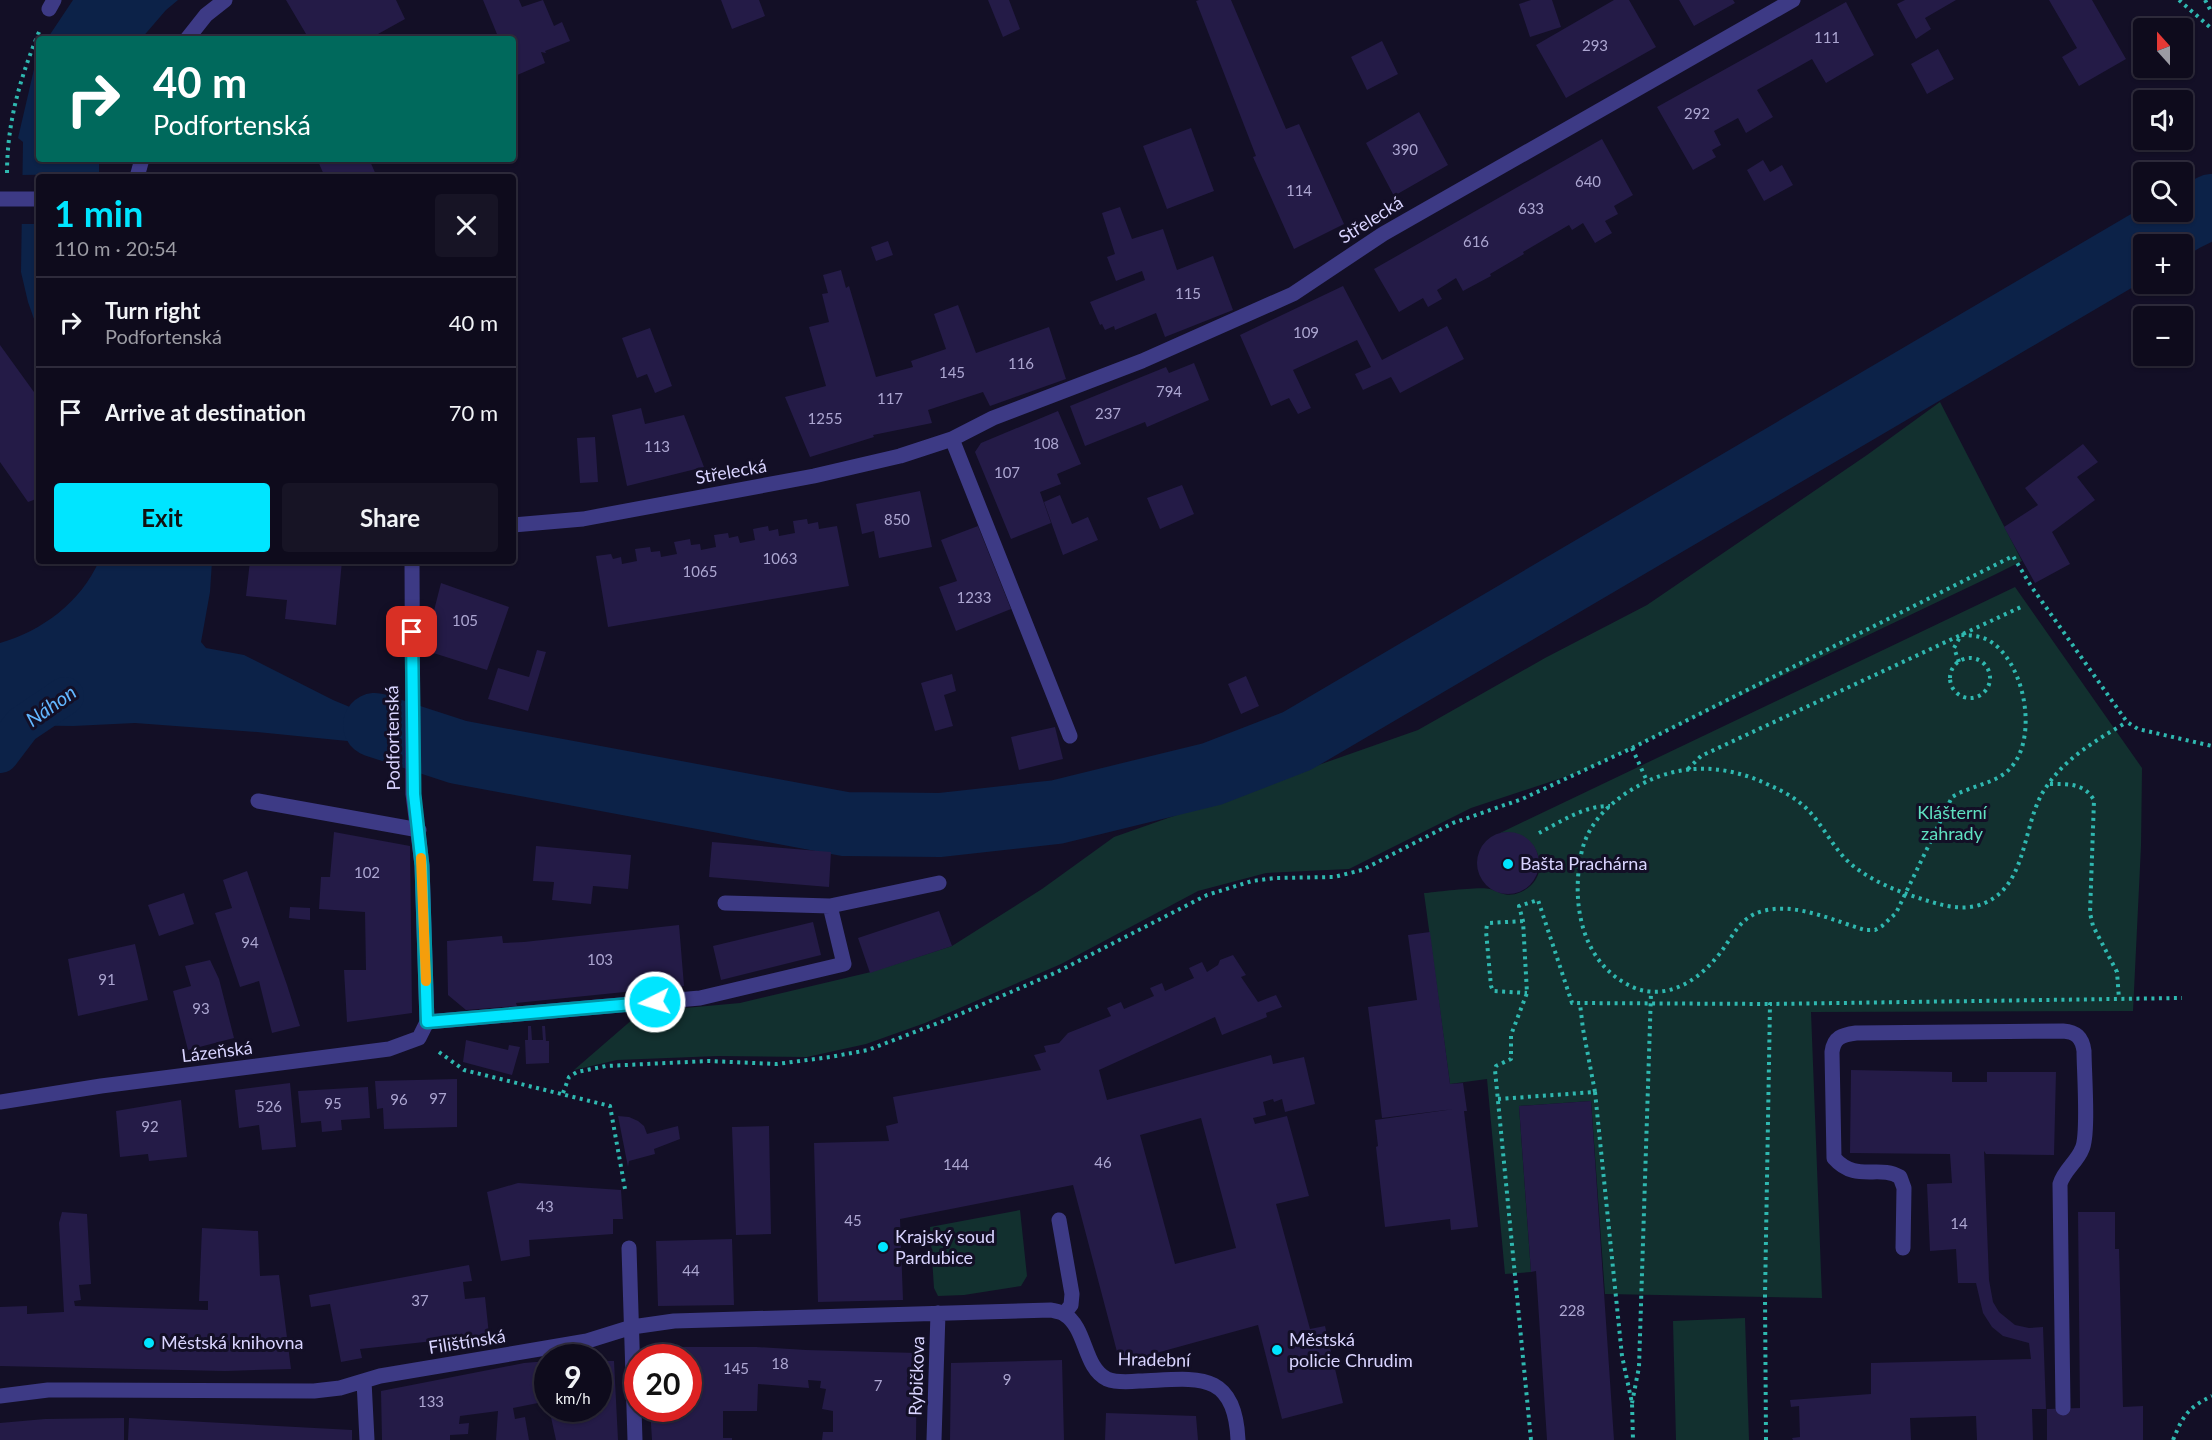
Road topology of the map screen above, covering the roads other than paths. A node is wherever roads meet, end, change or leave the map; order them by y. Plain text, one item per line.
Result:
1 (225, 0) edge
2 (1793, 0) edge
3 (189, 36) edge
4 (7, 199) edge
5 (36, 199) edge
6 (952, 439) junction
7 (516, 525) edge
8 (412, 564) edge
9 (1070, 736) dead end
10 (258, 801) dead end
11 (419, 830) junction
12 (939, 883) dead end
13 (725, 903) dead end
14 (830, 906) junction
15 (427, 1022) junction
16 (0, 1102) edge
17 (1059, 1220) dead end
18 (629, 1248) dead end
19 (1903, 1248) dead end
20 (938, 1313) junction
21 (1064, 1314) junction
22 (632, 1327) junction
23 (364, 1381) junction
24 (0, 1395) edge
25 (2063, 1408) dead end
26 (367, 1440) edge
27 (635, 1440) edge
28 (934, 1440) edge
29 (1238, 1440) edge

1 - 3 street
2 - 6 street, Střelecká
4 - 5 street
6 - 7 street, Střelecká
6 - 9 street
8 - 11 street, Podfortenská
10 - 11 street
11 - 15 street, Podfortenská
12 - 14 street
13 - 14 street
14 - 15 street
15 - 16 street, Lázeňská
17 - 21 street
18 - 22 street
19 - 25 street
20 - 21 street, Filištínská
20 - 22 street, Filištínská
20 - 28 street, Rybičkova
21 - 29 street, Hradební
22 - 23 street, Filištínská
22 - 27 street
23 - 24 street, Filištínská
23 - 26 street

